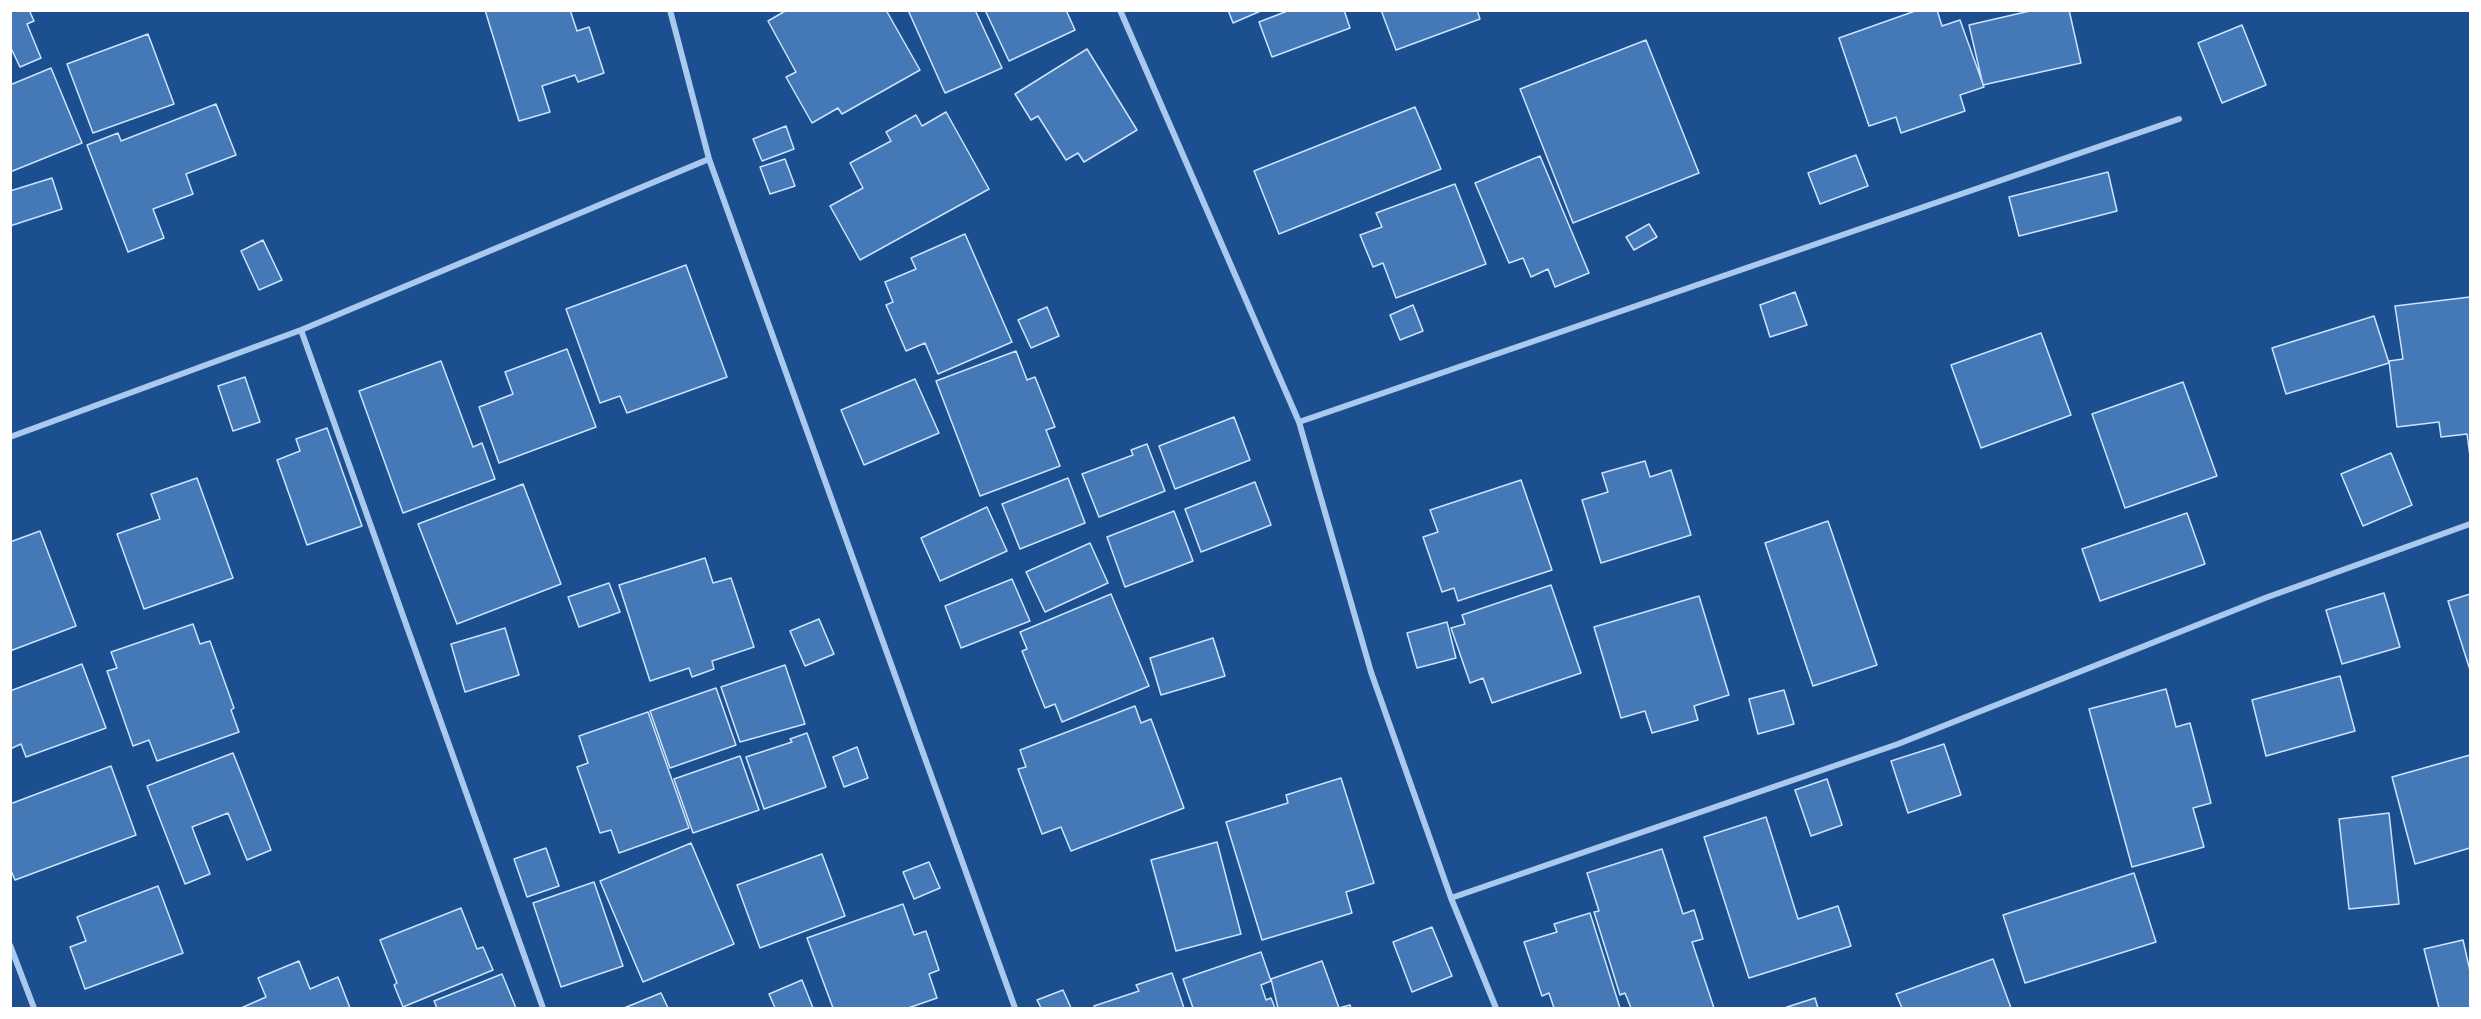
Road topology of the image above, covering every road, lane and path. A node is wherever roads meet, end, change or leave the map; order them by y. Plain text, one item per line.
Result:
1 (670, 10) edge
2 (1120, 10) edge
3 (2179, 119) dead end
4 (709, 159) junction
5 (301, 330) junction
6 (1299, 422) junction
7 (10, 437) edge
8 (2470, 524) edge
9 (1451, 898) junction
10 (10, 945) edge
11 (34, 1008) edge
12 (543, 1008) edge
13 (1015, 1008) edge
14 (1496, 1008) edge

1 - 4 street
2 - 6 street
3 - 6 street
4 - 5 street
4 - 13 street
5 - 7 street
5 - 12 street
6 - 9 street
8 - 9 street
9 - 14 street
10 - 11 street

